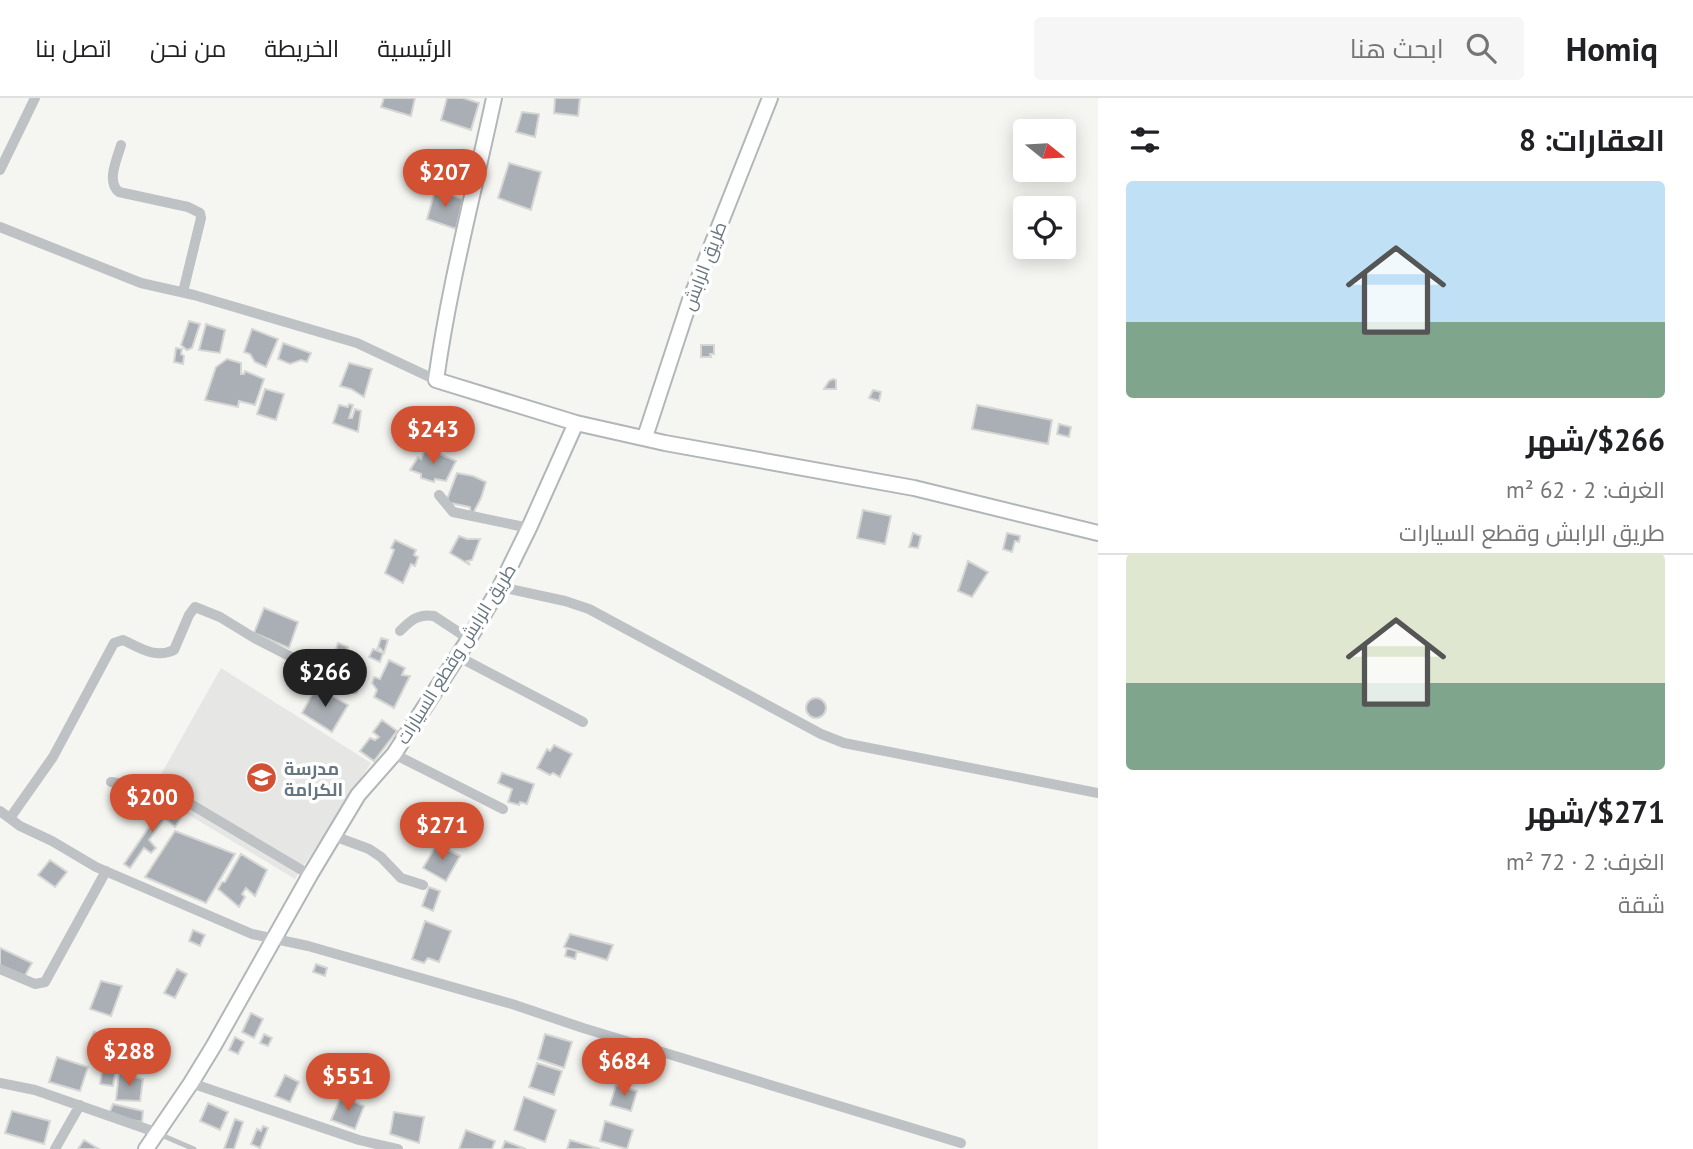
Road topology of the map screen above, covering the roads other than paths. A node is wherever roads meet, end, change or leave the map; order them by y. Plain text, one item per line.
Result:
1 (35, 98) edge
2 (494, 98) edge
3 (770, 98) edge
4 (121, 145) dead end
5 (0, 170) edge
6 (0, 227) edge
7 (183, 292) junction
8 (436, 380) junction
9 (576, 423) junction
10 (645, 438) junction
11 (439, 495) dead end
12 (529, 528) junction
13 (1098, 533) edge
14 (500, 587) junction
15 (400, 631) dead end
16 (470, 639) junction
17 (458, 657) junction
18 (354, 689) dead end
19 (583, 722) dead end
20 (394, 754) junction
21 (111, 782) dead end
22 (1098, 793) edge
23 (503, 809) dead end
24 (0, 811) edge
25 (10, 818) junction
26 (334, 836) junction
27 (106, 871) junction
28 (310, 875) junction
29 (423, 885) dead end
30 (273, 940) junction
31 (0, 969) edge
32 (0, 1083) edge
33 (191, 1083) junction
34 (80, 1105) junction
35 (158, 1133) junction
36 (961, 1143) dead end
37 (55, 1149) edge
38 (146, 1149) edge
39 (194, 1149) edge
40 (398, 1149) edge

1 - 5 street
2 - 8 main road
3 - 10 main road, طريق الرابش
4 - 7 street
6 - 7 street
7 - 8 street
8 - 9 main road
9 - 10 main road
9 - 12 main road, طريق الرابش وقطع السيارات
10 - 13 main road
11 - 12 street
12 - 14 main road, طريق الرابش وقطع السيارات
14 - 16 main road, طريق الرابش وقطع السيارات
14 - 22 street
15 - 16 street
16 - 17 main road, طريق الرابش وقطع السيارات
17 - 19 street
17 - 20 main road, طريق الرابش وقطع السيارات
18 - 25 street
20 - 23 street
20 - 26 main road, طريق الرابش وقطع السيارات
21 - 28 street
24 - 25 street
25 - 27 street
26 - 28 main road, طريق الرابش وقطع السيارات
26 - 29 street
27 - 30 street
27 - 31 street
28 - 30 main road, طريق الرابش وقطع السيارات
30 - 33 main road, طريق الرابش وقطع السيارات
30 - 36 street
32 - 34 street
33 - 35 main road, طريق الرابش وقطع السيارات
33 - 40 street
34 - 35 street
34 - 37 street
35 - 38 main road, طريق الرابش وقطع السيارات
35 - 39 lane

